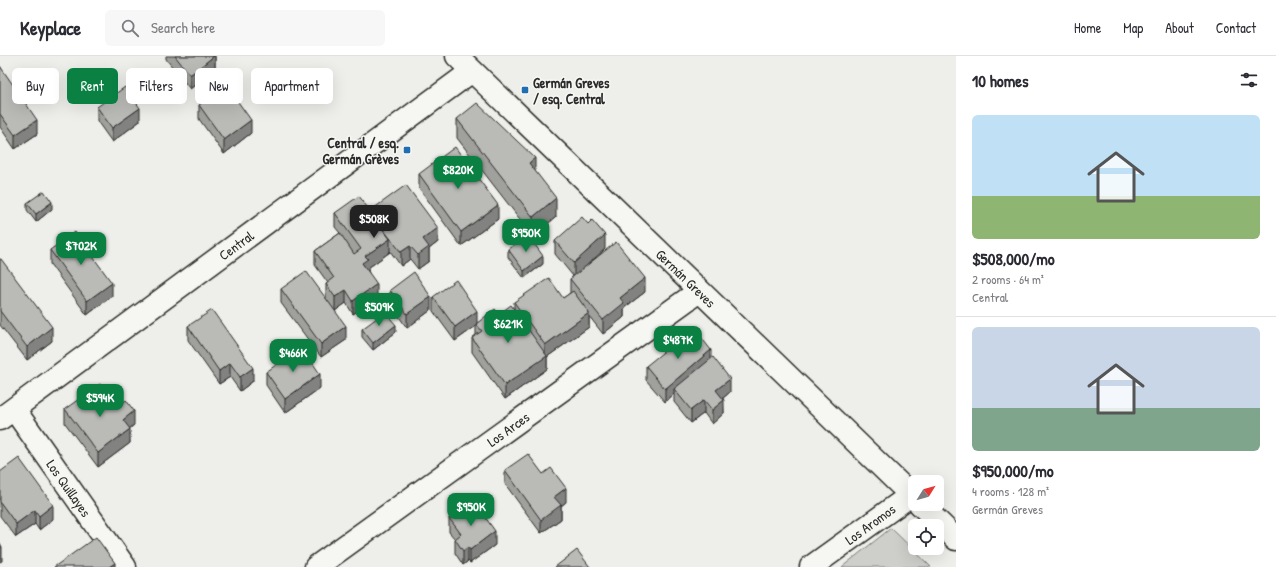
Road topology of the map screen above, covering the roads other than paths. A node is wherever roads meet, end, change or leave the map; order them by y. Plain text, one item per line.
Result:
1 (457, 56) edge
2 (472, 71) junction
3 (699, 291) junction
4 (7, 414) edge
5 (908, 492) edge
6 (908, 504) edge
7 (927, 511) edge
8 (956, 539) edge
9 (125, 567) edge
10 (316, 567) edge
11 (811, 567) edge

1 - 2 street, Germán Greves
2 - 3 street, Germán Greves
2 - 4 street, Central
3 - 5 street, Germán Greves
3 - 10 street, Los Arces
4 - 9 street, Los Quillayes
6 - 11 street, Los Aromos
7 - 8 street, Germán Greves

